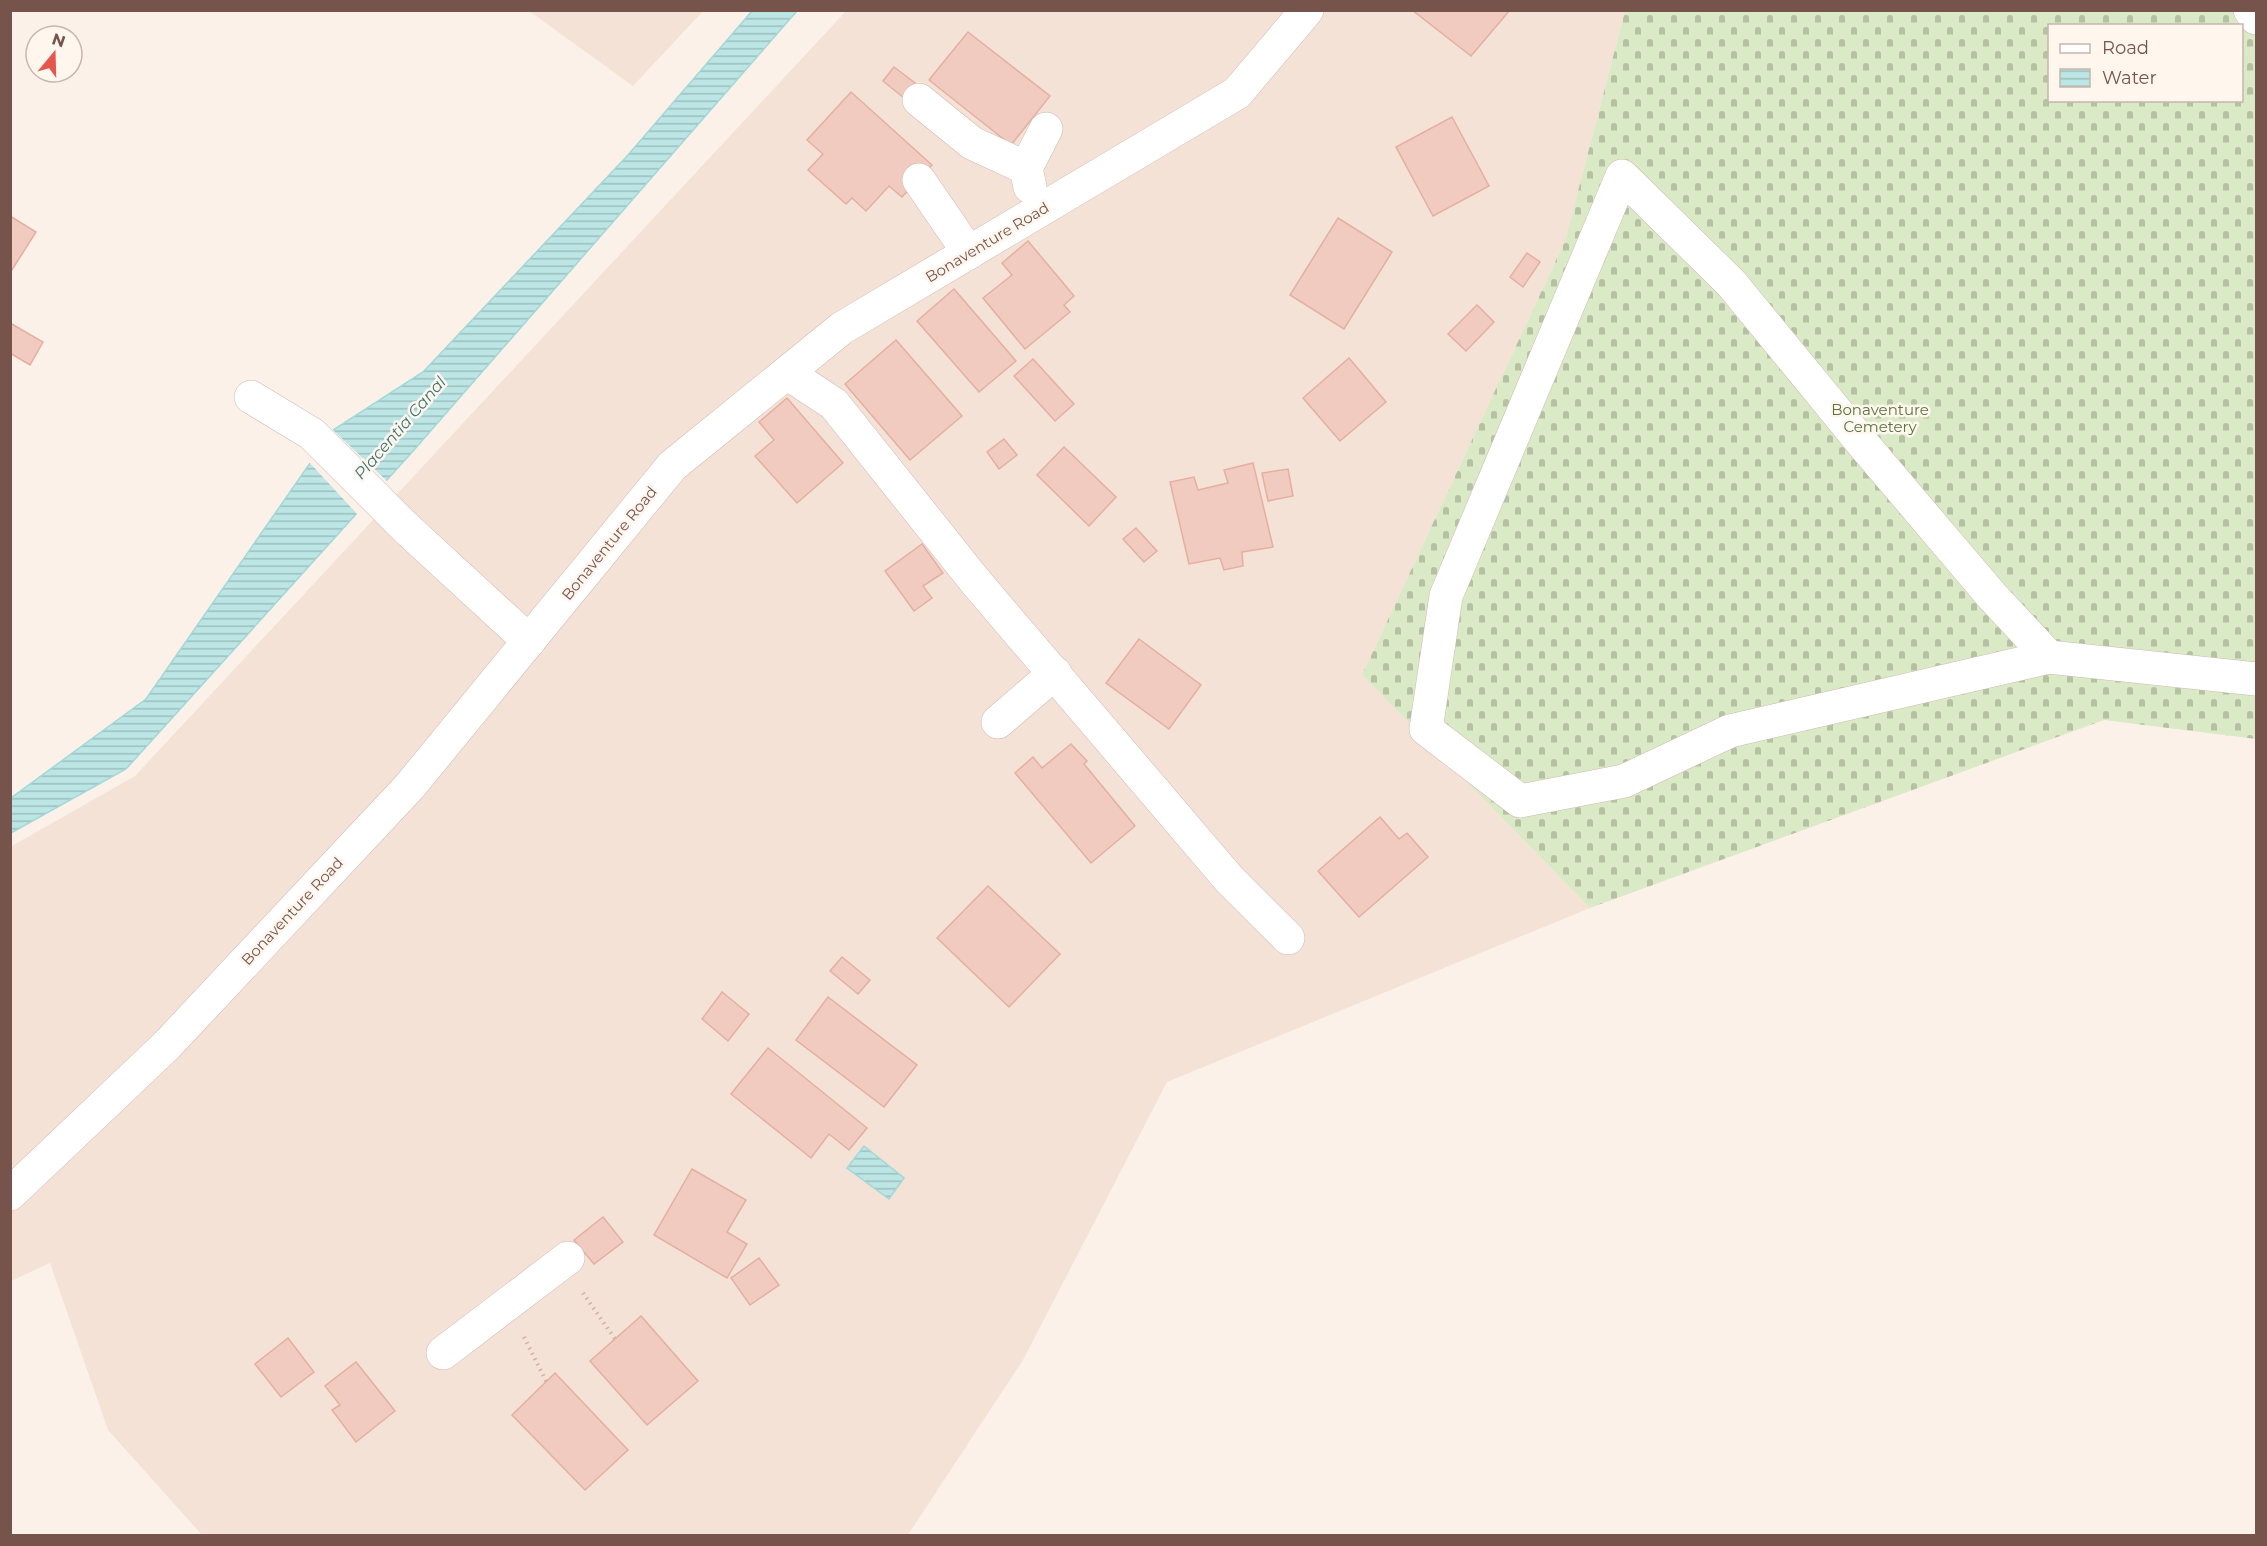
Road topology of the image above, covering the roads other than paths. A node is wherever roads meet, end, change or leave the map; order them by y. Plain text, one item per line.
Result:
1 (1307, 10) edge
2 (2250, 10) edge
3 (2256, 18) edge
4 (919, 100) dead end
5 (1046, 129) dead end
6 (1026, 168) junction
7 (919, 180) dead end
8 (1036, 213) junction
9 (969, 253) junction
10 (787, 373) junction
11 (251, 397) dead end
12 (529, 641) junction
13 (2049, 657) junction
14 (1055, 673) junction
15 (2256, 679) edge
16 (998, 722) dead end
17 (1288, 938) dead end
18 (10, 1194) edge
19 (565, 1260) road end
20 (442, 1353) dead end

1 - 8 street, Bonaventure Road
2 - 3 street
4 - 6 street
5 - 6 street
6 - 8 street
7 - 9 street
8 - 9 street, Bonaventure Road
9 - 10 street, Bonaventure Road
10 - 12 street, Bonaventure Road
10 - 14 street
11 - 12 street
12 - 18 street, Bonaventure Road
13 - 13 street
13 - 15 street
14 - 16 street
14 - 17 street
19 - 20 street

